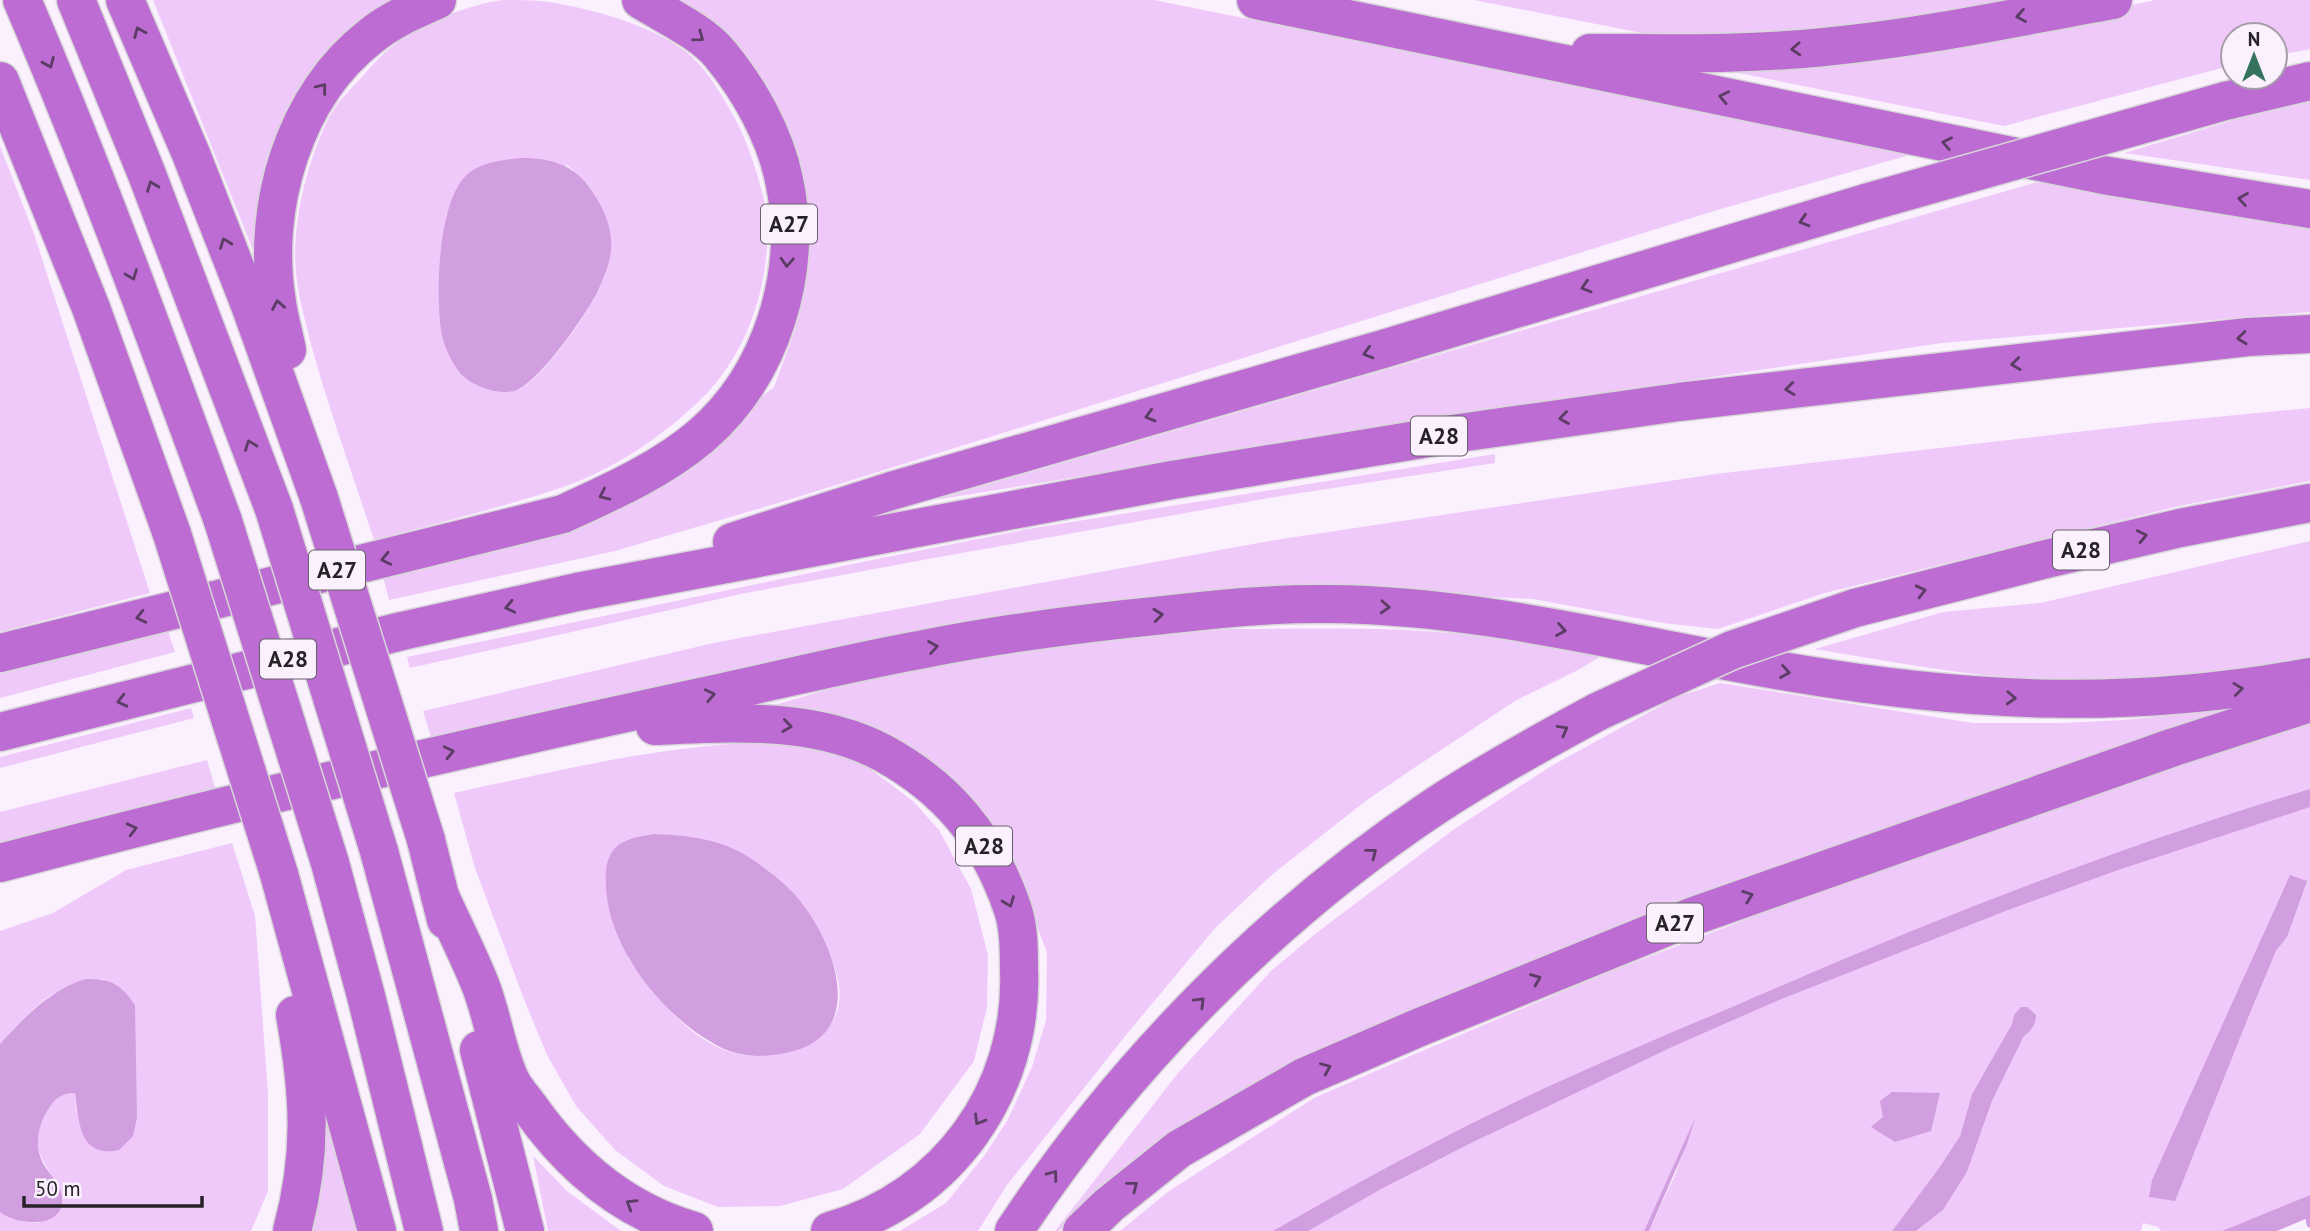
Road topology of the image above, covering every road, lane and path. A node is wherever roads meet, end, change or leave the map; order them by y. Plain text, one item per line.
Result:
1 (22, 0) edge
2 (76, 0) edge
3 (125, 0) edge
4 (437, 0) edge
5 (641, 0) edge
6 (1256, 0) edge
7 (2113, 0) edge
8 (1514, 54) junction
9 (0, 81) edge
10 (2310, 82) edge
11 (2310, 209) edge
12 (2310, 334) edge
13 (299, 445) junction
14 (2310, 503) edge
15 (577, 592) junction
16 (0, 653) edge
17 (2310, 677) edge
18 (2310, 703) edge
19 (548, 730) junction
20 (0, 732) edge
21 (66, 846) junction
22 (0, 863) edge
23 (279, 874) junction
24 (0, 881) edge
25 (440, 896) junction
26 (292, 1231) edge
27 (377, 1231) edge
28 (424, 1231) edge
29 (480, 1231) edge
30 (525, 1231) edge
31 (694, 1231) edge
32 (830, 1231) edge
33 (1014, 1231) edge
34 (1082, 1231) edge

1 -> 28 highway, bridge
29 -> 2 highway, A27, bridge
13 -> 3 highway, A27
13 -> 4 highway, A27
5 -> 16 highway, A27
6 - 8 highway
7 -> 8 highway
11 -> 8 highway
9 - 23 highway, bridge
10 -> 15 highway, A28, bridge
12 -> 15 highway, A28
13 - 25 highway, A27, bridge
33 -> 14 highway, A28, bridge
15 -> 20 highway, A28
19 -> 17 highway, A28
34 -> 18 highway, A27
21 -> 19 highway, A28
19 -> 32 highway, A28
21 - 22 highway, A28
21 - 24 highway
23 - 26 highway
23 - 27 highway
25 - 30 highway, A27
31 -> 25 highway

